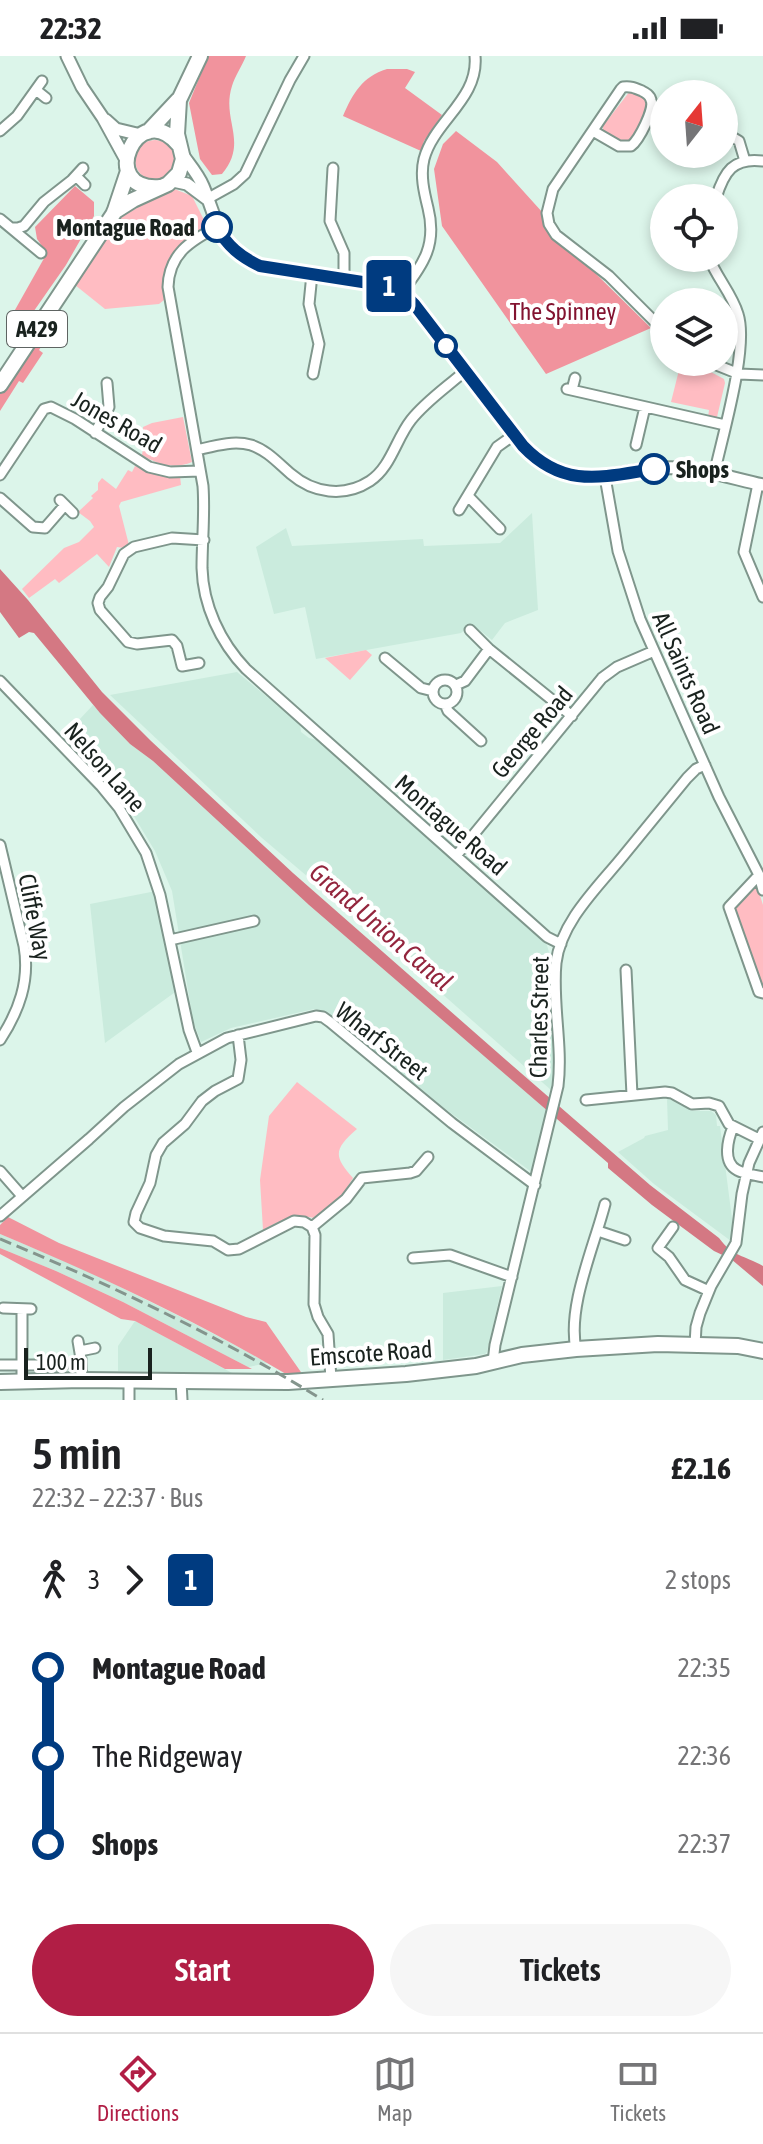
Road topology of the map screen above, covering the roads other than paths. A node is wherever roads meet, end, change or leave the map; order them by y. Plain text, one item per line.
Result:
1 (67, 56) edge
2 (200, 56) edge
3 (304, 56) edge
4 (475, 56) edge
5 (46, 98) dead end
6 (179, 100) junction
7 (103, 118) junction
8 (0, 131) edge
9 (593, 131) junction
10 (144, 133) junction
11 (738, 140) edge
12 (180, 149) junction
13 (745, 161) junction
14 (763, 161) edge
15 (127, 166) junction
16 (333, 168) dead end
17 (167, 184) junction
18 (721, 184) edge
19 (85, 185) dead end
20 (207, 199) junction
21 (114, 213) junction
22 (4, 224) edge
23 (217, 227) junction
24 (41, 253) dead end
25 (312, 274) junction
26 (344, 279) junction
27 (402, 292) junction
28 (738, 315) edge
29 (650, 317) edge
30 (738, 360) edge
31 (465, 371) junction
32 (738, 373) edge
33 (313, 374) dead end
34 (763, 375) edge
35 (735, 376) edge
36 (575, 378) dead end
37 (107, 383) dead end
38 (0, 385) edge
39 (645, 407) junction
40 (725, 425) junction
41 (95, 433) junction
42 (514, 435) junction
43 (636, 445) dead end
44 (197, 450) junction
45 (200, 471) junction
46 (0, 475) edge
47 (714, 475) junction
48 (605, 477) junction
49 (760, 485) edge
50 (468, 496) junction
51 (0, 498) edge
52 (459, 510) dead end
53 (73, 513) dead end
54 (500, 529) dead end
55 (204, 540) junction
56 (763, 597) edge
57 (470, 630) dead end
58 (489, 649) junction
59 (654, 651) junction
60 (385, 658) dead end
61 (199, 663) dead end
62 (0, 681) edge
63 (456, 685) junction
64 (433, 691) junction
65 (445, 704) junction
66 (572, 716) junction
67 (481, 741) dead end
68 (705, 765) junction
69 (0, 845) edge
70 (456, 856) junction
71 (759, 875) junction
72 (763, 890) edge
73 (11, 892) junction
74 (0, 895) edge
75 (254, 921) dead end
76 (170, 940) junction
77 (561, 944) junction
78 (626, 970) dead end
79 (763, 993) edge
80 (238, 1035) junction
81 (0, 1040) edge
82 (197, 1052) junction
83 (588, 1089) dead end
84 (632, 1095) junction
85 (733, 1127) junction
86 (761, 1136) edge
87 (428, 1157) dead end
88 (0, 1171) edge
89 (747, 1173) junction
90 (763, 1177) edge
91 (535, 1185) junction
92 (22, 1196) junction
93 (605, 1204) dead end
94 (0, 1216) edge
95 (312, 1227) junction
96 (673, 1227) dead end
97 (598, 1231) junction
98 (625, 1240) dead end
99 (413, 1259) dead end
100 (512, 1277) junction
101 (709, 1291) junction
102 (3, 1308) dead end
103 (695, 1345) junction
104 (763, 1346) edge
105 (95, 1348) dead end
106 (576, 1349) junction
107 (493, 1362) junction
108 (0, 1365) edge
109 (64, 1365) dead end
110 (22, 1373) junction
111 (331, 1379) junction
112 (82, 1380) junction
113 (129, 1381) junction
114 (181, 1381) junction
115 (0, 1382) edge
116 (129, 1400) edge
117 (182, 1400) edge

1 - 7 street
2 - 6 main road
3 - 20 street
4 - 27 street
5 - 8 street
6 - 10 main road
6 - 12 main road
7 - 10 street
7 - 15 street
9 - 9 street
9 - 29 street
10 - 12 main road
10 - 15 main road
11 - 13 street
12 - 17 main road
12 - 20 street
13 - 14 street
13 - 18 street
15 - 17 main road
15 - 21 main road
16 - 26 street
17 - 20 street
17 - 21 main road
19 - 22 street
20 - 23 street
21 - 38 main road, A429
22 - 24 street
23 - 25 street
23 - 44 street, Montague Road
25 - 26 street
25 - 33 street
26 - 27 street
27 - 31 street
28 - 30 street
31 - 42 street
31 - 44 street
32 - 34 street
35 - 40 street
36 - 39 street
37 - 41 street
39 - 40 street
39 - 43 street
40 - 47 street
41 - 45 street, Jones Road
41 - 46 street, Jones Road
42 - 48 street
42 - 50 street
44 - 45 street, Montague Road
45 - 55 street, Montague Road
47 - 48 street
47 - 49 street
48 - 59 street, All Saints Road
49 - 56 street
50 - 52 street
50 - 54 street
51 - 53 street
55 - 61 street
55 - 70 street, Montague Road
57 - 58 street
58 - 63 street
58 - 66 street
59 - 66 street, George Road
59 - 68 street, All Saints Road
60 - 64 street
62 - 76 street, Nelson Lane
63 - 64 street
63 - 65 street
64 - 65 street
65 - 67 street
66 - 70 street, George Road
68 - 71 street, All Saints Road
68 - 77 street, Charles Street
69 - 73 street, Cliffe Way
70 - 77 street, Montague Road
71 - 72 street, All Saints Road
71 - 79 street
73 - 74 street
73 - 81 street, Cliffe Way
75 - 76 street
76 - 82 street, Nelson Lane
77 - 91 street, Charles Street
78 - 84 street
80 - 82 street, Wharf Street
80 - 91 street, Wharf Street
80 - 95 street
82 - 92 street, Wharf Street
83 - 84 street
84 - 85 street
85 - 86 street
85 - 89 street
86 - 89 street
87 - 95 street
88 - 92 street
89 - 90 street
89 - 101 street
91 - 100 street, Charles Street
92 - 94 street, Wharf Street
93 - 97 street
95 - 111 street
96 - 101 street
97 - 98 street
97 - 106 street
99 - 100 street
100 - 107 street, Charles Street
101 - 103 street
102 - 110 street
103 - 104 main road, Emscote Road
103 - 106 main road, Emscote Road
105 - 112 street
106 - 107 main road, Emscote Road
107 - 111 main road, Emscote Road
108 - 110 street
109 - 110 street
110 - 112 main road, Emscote Road
110 - 115 main road, Emscote Road
111 - 114 main road, Emscote Road
112 - 113 main road, Emscote Road
113 - 114 main road, Emscote Road
113 - 116 street
114 - 117 street

